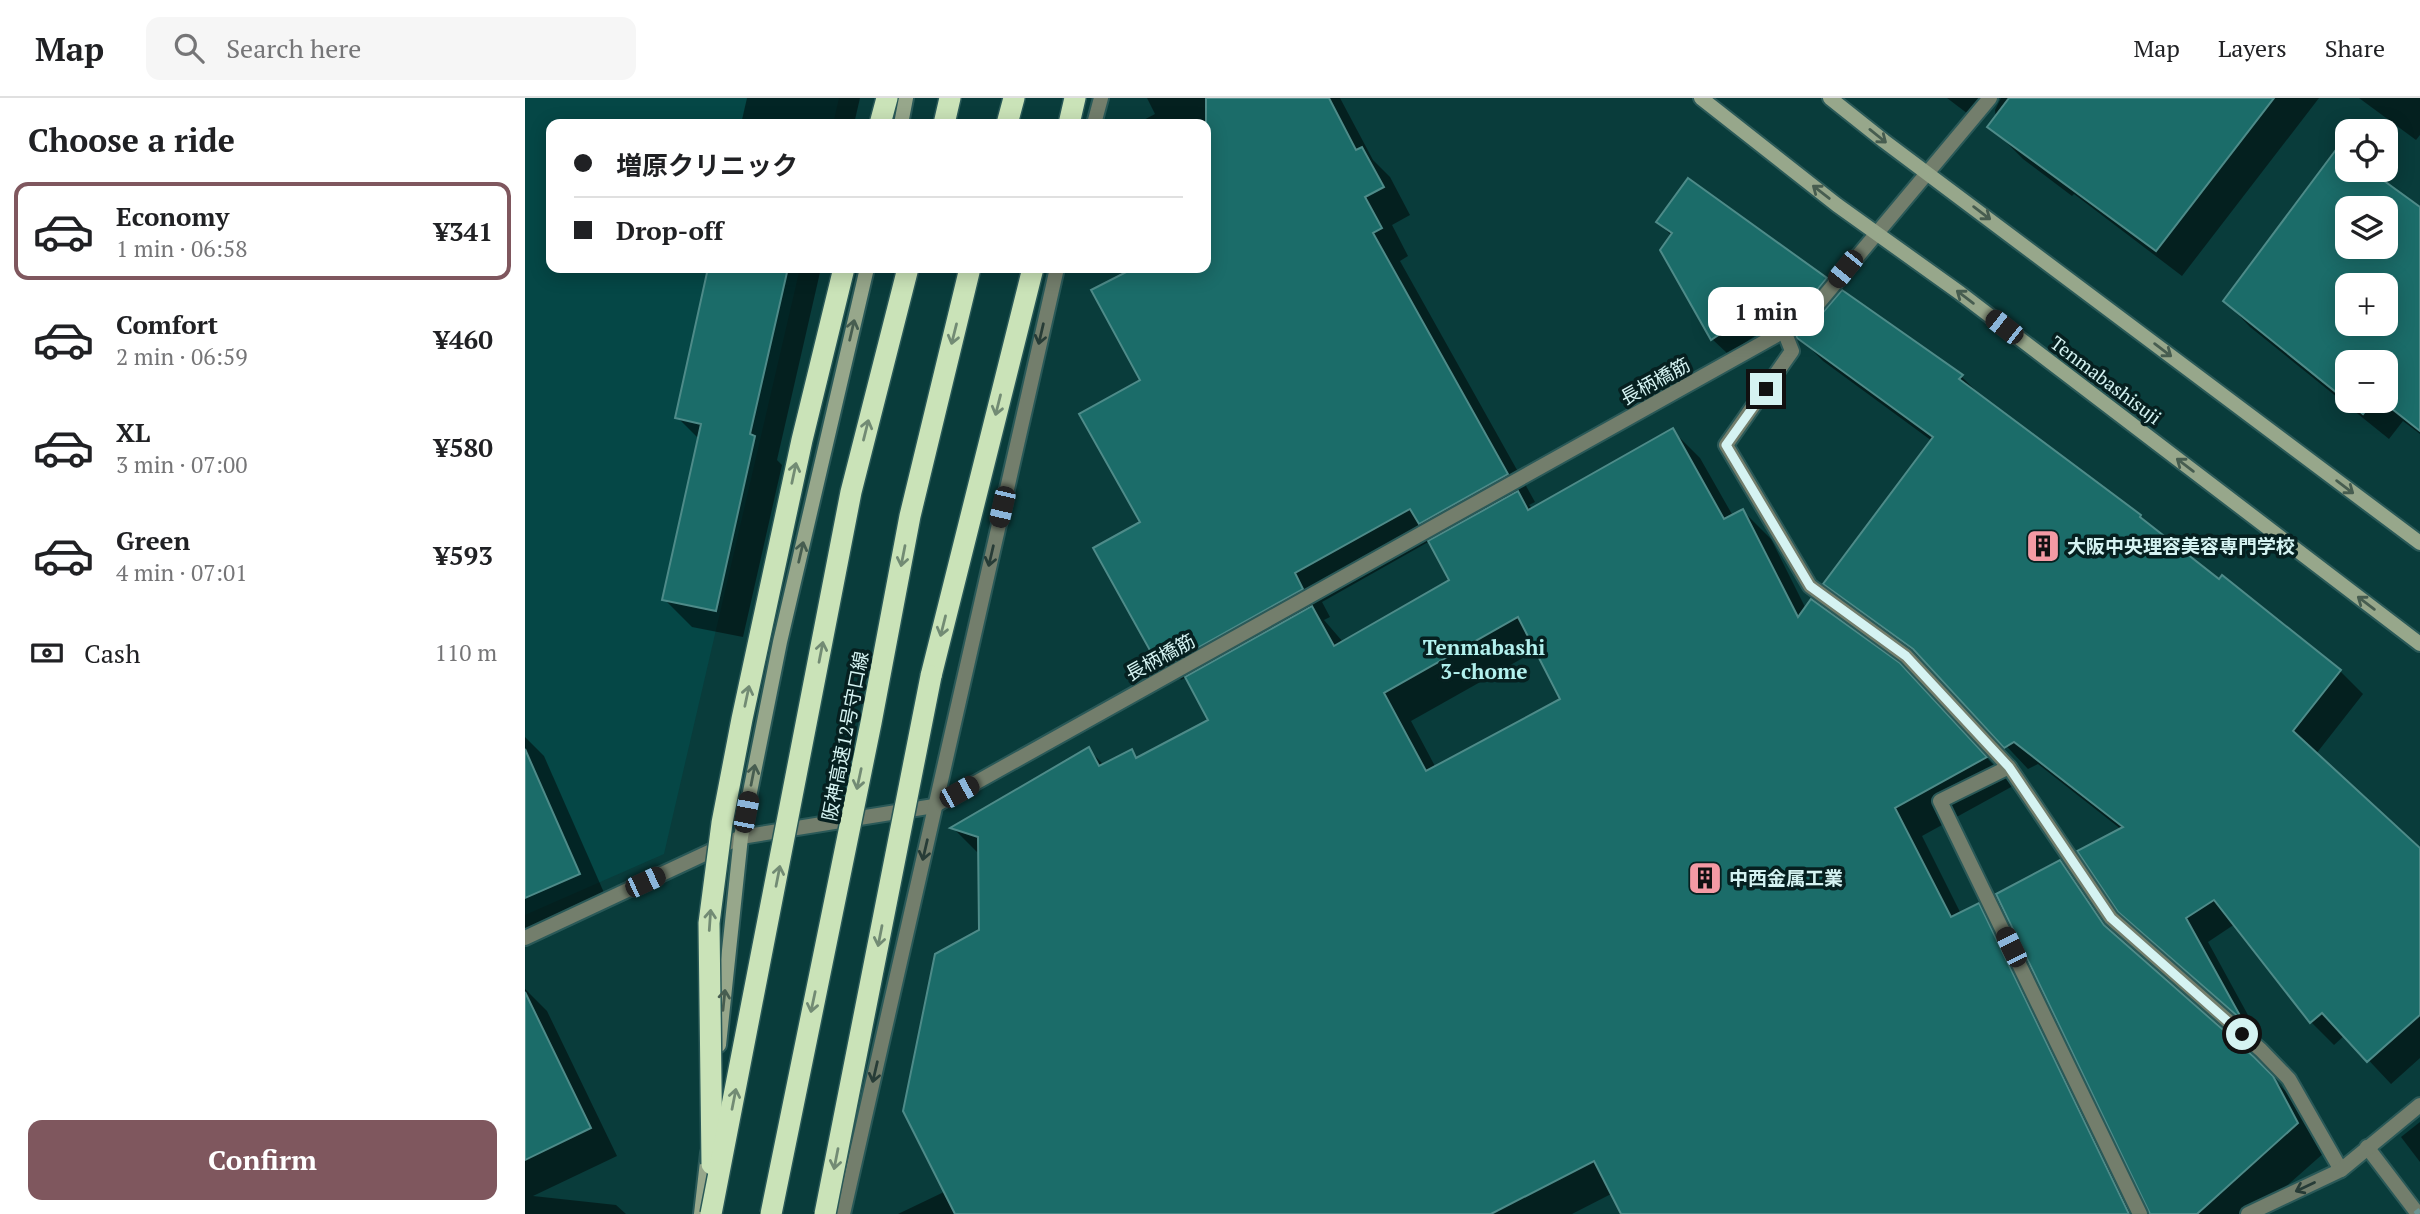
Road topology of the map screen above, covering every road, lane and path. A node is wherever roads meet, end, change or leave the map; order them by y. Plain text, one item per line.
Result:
1 (887, 98) edge
2 (907, 98) edge
3 (950, 98) edge
4 (1014, 98) edge
5 (1075, 98) edge
6 (1101, 98) edge
7 (1701, 98) edge
8 (1830, 98) edge
9 (1990, 98) edge
10 (881, 119) edge
11 (902, 119) edge
12 (945, 119) edge
13 (1008, 119) edge
14 (1070, 119) edge
15 (1095, 119) edge
16 (1926, 173) junction
17 (1876, 233) junction
18 (843, 273) edge
19 (866, 273) edge
20 (907, 273) edge
21 (969, 273) edge
22 (1032, 273) edge
23 (1056, 273) edge
24 (1784, 331) junction
25 (2420, 543) edge
26 (2420, 645) edge
27 (2009, 767) junction
28 (935, 806) junction
29 (741, 836) junction
30 (525, 938) edge
31 (2420, 1105) edge
32 (2367, 1147) junction
33 (2341, 1170) junction
34 (708, 1212) edge
35 (771, 1214) edge
36 (825, 1214) edge
37 (843, 1214) edge
38 (2140, 1214) edge
39 (2248, 1214) edge
40 (2418, 1214) edge

1 - 10 highway
2 - 11 street
3 - 12 highway
4 - 13 highway
5 - 14 highway
6 - 15 street
17 -> 7 street, Tenmabashisuji
8 -> 16 street
9 - 16 street, 長柄橋筋
16 - 17 street, 長柄橋筋
16 -> 25 street
17 - 24 street, 長柄橋筋
26 -> 17 street, Tenmabashisuji
34 -> 18 highway, bridge
29 -> 19 street
34 -> 20 highway, 阪神高速12号守口線, bridge
21 -> 35 highway, 阪神高速12号守口線, bridge
22 -> 36 highway, bridge
23 -> 28 street
24 - 27 street
24 - 28 street, 長柄橋筋
27 - 33 street
27 - 38 street
28 - 29 street, 長柄橋筋
28 -> 37 street
29 - 30 street, 長柄橋筋
34 -> 29 street
31 - 32 street
32 - 33 street
32 - 40 street
33 -> 39 street

